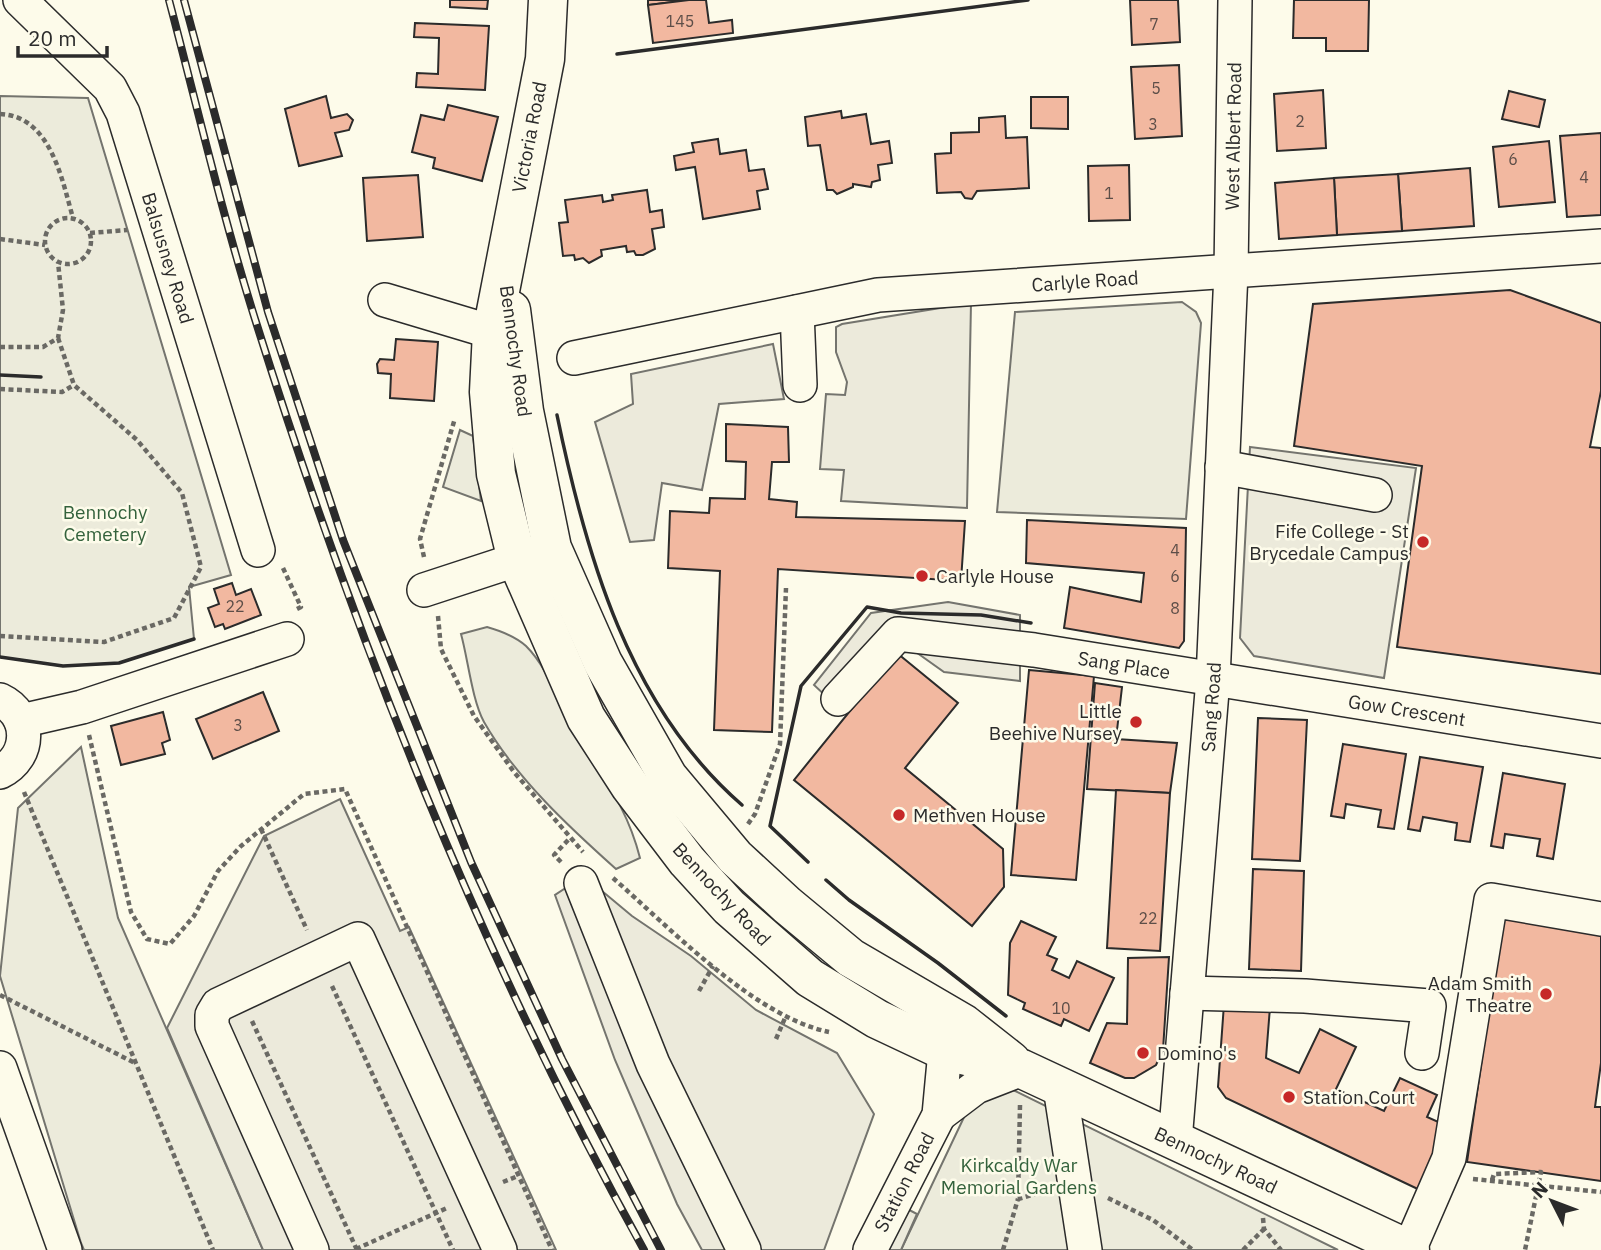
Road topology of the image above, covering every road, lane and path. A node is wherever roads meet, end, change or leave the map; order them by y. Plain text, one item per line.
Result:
1 (20, 0) edge
2 (548, 0) edge
3 (1235, 0) edge
4 (0, 114) edge
5 (73, 218) junction
6 (0, 239) edge
7 (45, 245) junction
8 (1601, 246) edge
9 (58, 262) junction
10 (1230, 272) junction
11 (506, 273) junction
12 (385, 300) dead end
13 (797, 312) junction
14 (492, 332) junction
15 (58, 338) junction
16 (0, 348) edge
17 (574, 358) dead end
18 (74, 385) junction
19 (800, 385) dead end
20 (0, 389) edge
21 (459, 407) dead end
22 (1222, 467) junction
23 (1375, 495) dead end
24 (552, 548) junction
25 (258, 550) joint
26 (517, 560) junction
27 (428, 580) junction
28 (786, 588) dead end
29 (0, 636) edge
30 (287, 639) joint
31 (1213, 679) junction
32 (838, 699) dead end
33 (11, 711) edge
34 (86, 726) dead end
35 (1601, 741) edge
36 (11, 781) edge
37 (261, 829) junction
38 (728, 849) junction
39 (595, 873) junction
40 (1601, 919) edge
41 (319, 957) junction
42 (713, 966) junction
43 (699, 991) dead end
44 (1187, 993) junction
45 (240, 994) junction
46 (0, 995) edge
47 (776, 1039) dead end
48 (945, 1052) junction
49 (1422, 1053) dead end
50 (136, 1063) junction
51 (0, 1068) edge
52 (1022, 1069) junction
53 (1060, 1087) junction
54 (939, 1115) junction
55 (1175, 1140) junction
56 (518, 1175) junction
57 (1441, 1176) junction
58 (1492, 1180) junction
59 (1074, 1181) junction
60 (1539, 1185) junction
61 (1601, 1192) edge
62 (475, 1195) junction
63 (1018, 1199) junction
64 (436, 1213) junction
65 (1264, 1229) dead end
66 (65, 1250) edge
67 (214, 1250) edge
68 (312, 1250) edge
69 (356, 1250) edge
70 (453, 1250) edge
71 (500, 1250) edge
72 (552, 1250) edge
73 (744, 1250) edge
74 (870, 1250) edge
75 (1003, 1250) edge
76 (1084, 1250) edge
77 (1193, 1250) edge
78 (1243, 1250) edge
79 (1409, 1250) edge
80 (1525, 1250) edge

1 - 25 street, Balsusney Road
2 - 11 main road, Victoria Road
3 - 10 street, West Albert Road
4 - 5 path
5 - 7 path
5 - 9 path
6 - 7 path
7 - 9 path
8 - 10 street, Carlyle Road
9 - 15 path
10 - 13 street, Carlyle Road
10 - 22 street, Sang Road
11 - 14 main road, Bennochy Road
11 - 24 main road, Bennochy Road
12 - 14 street
13 - 17 street, Carlyle Road
13 - 19 street
14 - 26 main road, Bennochy Road
15 - 16 path
15 - 18 path
18 - 20 path
18 - 29 path
21 - 27 path
22 - 23 street
22 - 31 street, Sang Road
24 - 26 street
24 - 38 main road, Bennochy Road
25 - 30 path
26 - 27 street
26 - 48 main road, Bennochy Road
27 - 39 path
28 - 38 path
30 - 33 street
31 - 32 street, Sang Place
31 - 35 street, Gow Crescent
31 - 44 street, Sang Road
33 - 36 street
34 - 37 path
36 - 50 path
37 - 41 path
37 - 56 path
38 - 52 main road, Bennochy Road
39 - 42 path
39 - 73 street
40 - 57 street
41 - 45 street
41 - 62 street
41 - 64 path
42 - 43 path
42 - 47 path
44 - 49 street
44 - 55 street, Sang Road
45 - 68 street
45 - 69 path
46 - 50 path
48 - 52 main road, Bennochy Road
48 - 54 street, Station Road
50 - 67 path
51 - 66 street
52 - 53 main road, Bennochy Road
52 - 54 street, Station Road
52 - 63 path
53 - 55 main road, Bennochy Road
53 - 59 street
54 - 74 street, Station Road
55 - 79 main road, Bennochy Road
56 - 62 path
56 - 72 path
57 - 58 path
57 - 79 street
58 - 60 path
58 - 60 path
59 - 63 path
59 - 76 street
59 - 77 path
60 - 61 path
60 - 80 path
62 - 64 path
62 - 71 street
63 - 75 path
64 - 69 path
64 - 70 path
65 - 78 path

